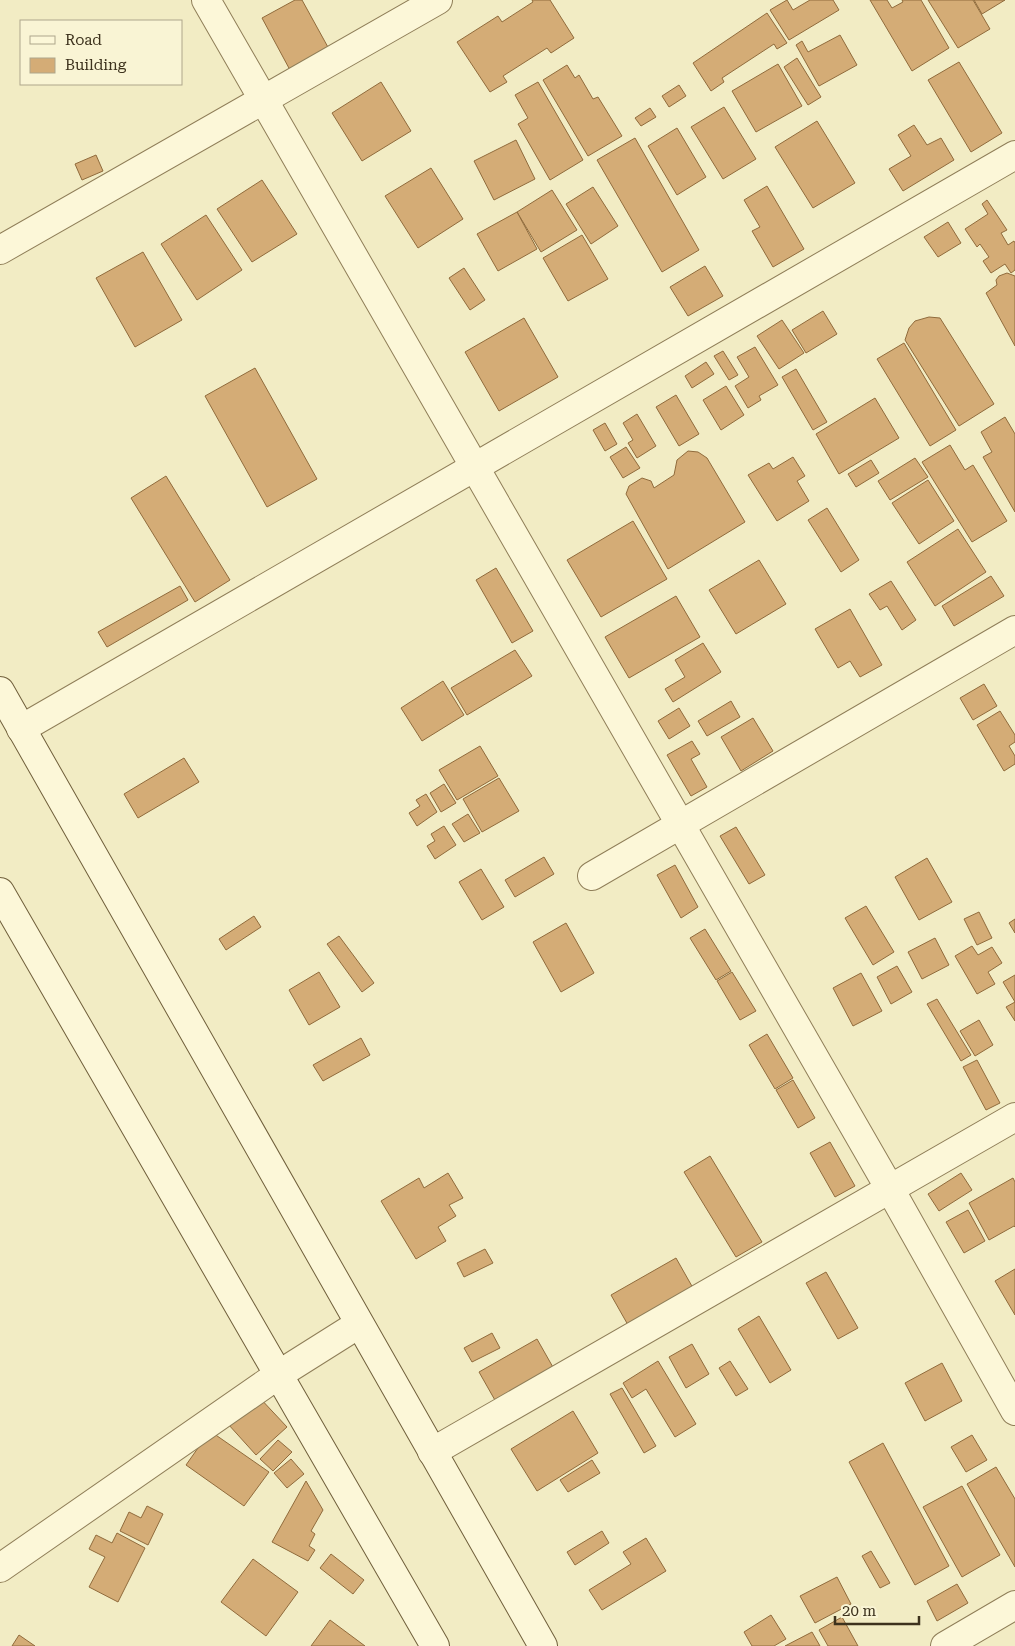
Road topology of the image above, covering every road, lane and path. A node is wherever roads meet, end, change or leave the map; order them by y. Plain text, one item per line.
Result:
1 (206, 0) edge
2 (438, 0) edge
3 (263, 100) junction
4 (1015, 154) edge
5 (0, 250) edge
6 (474, 467) junction
7 (1015, 630) edge
8 (0, 691) edge
9 (21, 729) junction
10 (680, 824) junction
11 (592, 876) dead end
12 (0, 892) edge
13 (1015, 1117) edge
14 (890, 1189) junction
15 (359, 1324) junction
16 (278, 1374) junction
17 (1015, 1411) edge
18 (432, 1452) junction
19 (0, 1568) edge
20 (1015, 1606) edge
21 (435, 1646) edge
22 (543, 1646) edge
23 (945, 1646) edge

1 - 3 street
2 - 3 street
3 - 5 street
3 - 6 street
4 - 6 street
6 - 9 street
6 - 10 street
7 - 10 street
8 - 9 street
9 - 15 street
10 - 11 street
10 - 14 street
12 - 16 street
13 - 14 street
14 - 17 street
14 - 18 street
15 - 16 street
15 - 18 street
16 - 19 street
16 - 21 street
18 - 22 street
20 - 23 street

